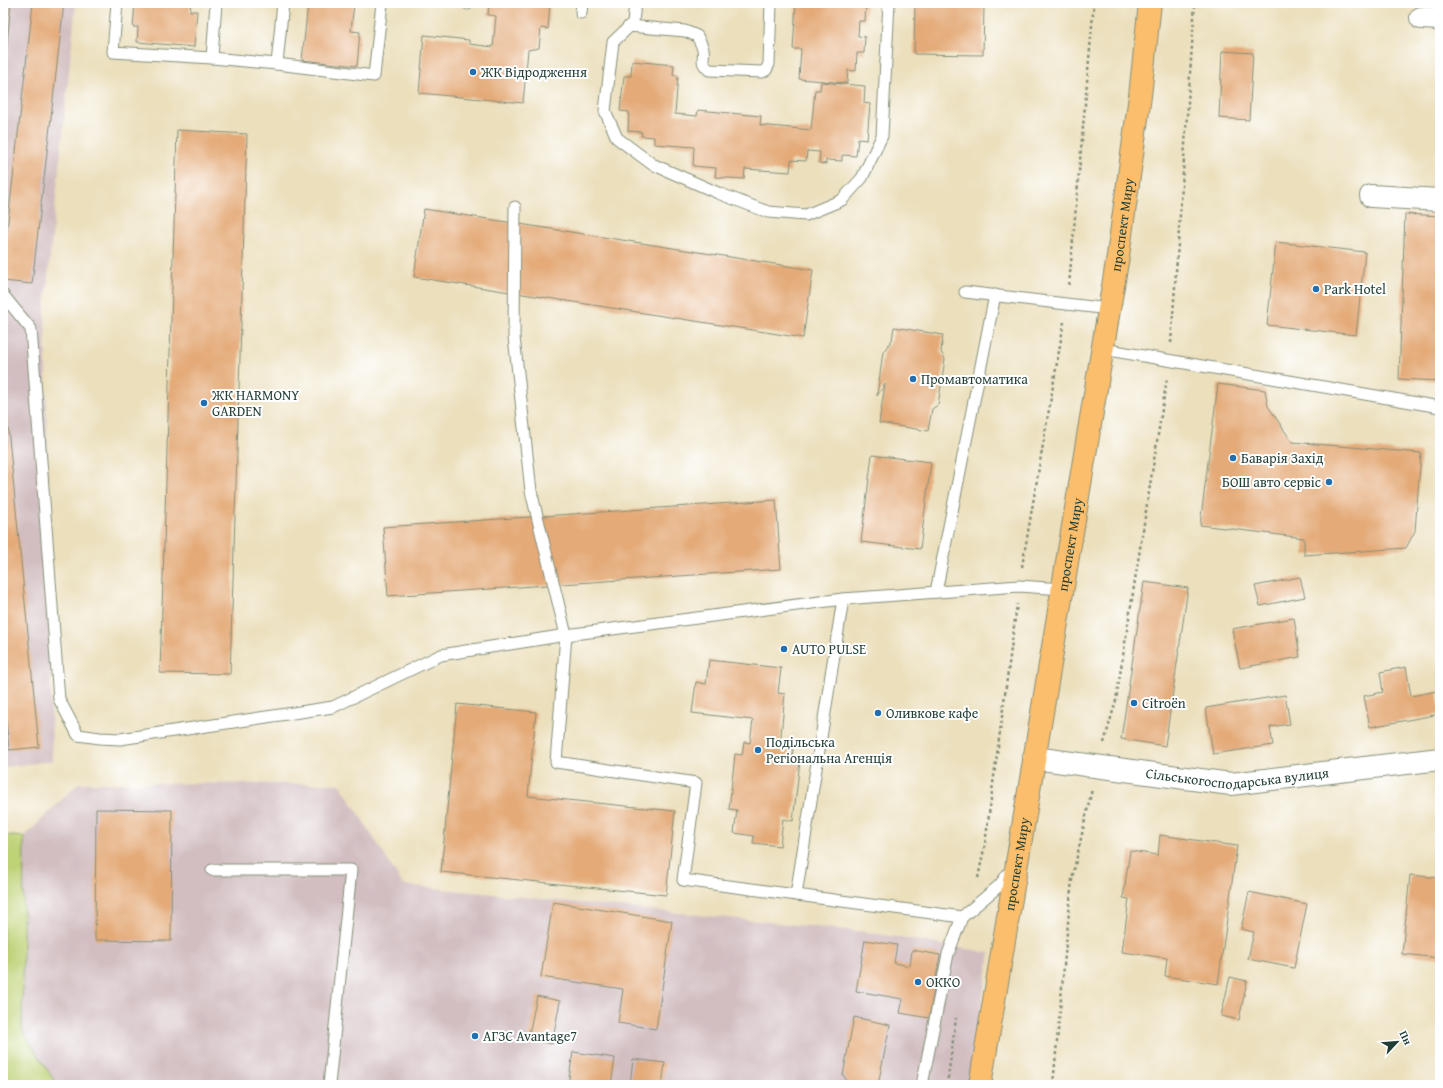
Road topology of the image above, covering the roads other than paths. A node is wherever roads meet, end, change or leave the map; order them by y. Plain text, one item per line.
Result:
1 (117, 3) edge
2 (216, 3) edge
3 (283, 3) edge
4 (382, 3) edge
5 (635, 3) edge
6 (771, 3) edge
7 (890, 3) edge
8 (1150, 3) edge
9 (629, 26) junction
10 (212, 58) junction
11 (277, 64) junction
12 (1371, 196) dead end
13 (1440, 200) edge
14 (515, 207) dead end
15 (965, 292) dead end
16 (995, 295) junction
17 (3, 296) edge
18 (1109, 309) junction
19 (1103, 349) junction
20 (1440, 406) edge
21 (1062, 589) junction
22 (936, 592) junction
23 (843, 599) junction
24 (566, 635) junction
25 (1034, 758) junction
26 (1440, 760) edge
27 (1020, 840) junction
28 (212, 870) dead end
29 (796, 894) junction
30 (962, 917) junction
31 (330, 1085) edge
32 (922, 1085) edge
33 (980, 1085) edge

1 - 10 lane
2 - 10 lane
3 - 11 lane
4 - 11 lane
5 - 9 lane
6 - 9 lane
7 - 9 lane
8 - 18 main road, проспект Миру
10 - 11 lane
12 - 13 street
14 - 24 lane
15 - 16 lane
16 - 18 lane
16 - 22 lane
17 - 24 lane
18 - 19 main road, проспект Миру
19 - 20 lane
19 - 21 main road, проспект Миру
21 - 22 lane
21 - 25 main road, проспект Миру
22 - 23 lane
23 - 24 lane
23 - 29 lane
24 - 29 lane
25 - 26 street, Сільськогосподарська вулиця
25 - 27 main road, проспект Миру
27 - 30 lane
27 - 33 main road, проспект Миру
28 - 31 lane
29 - 30 lane
30 - 32 lane

